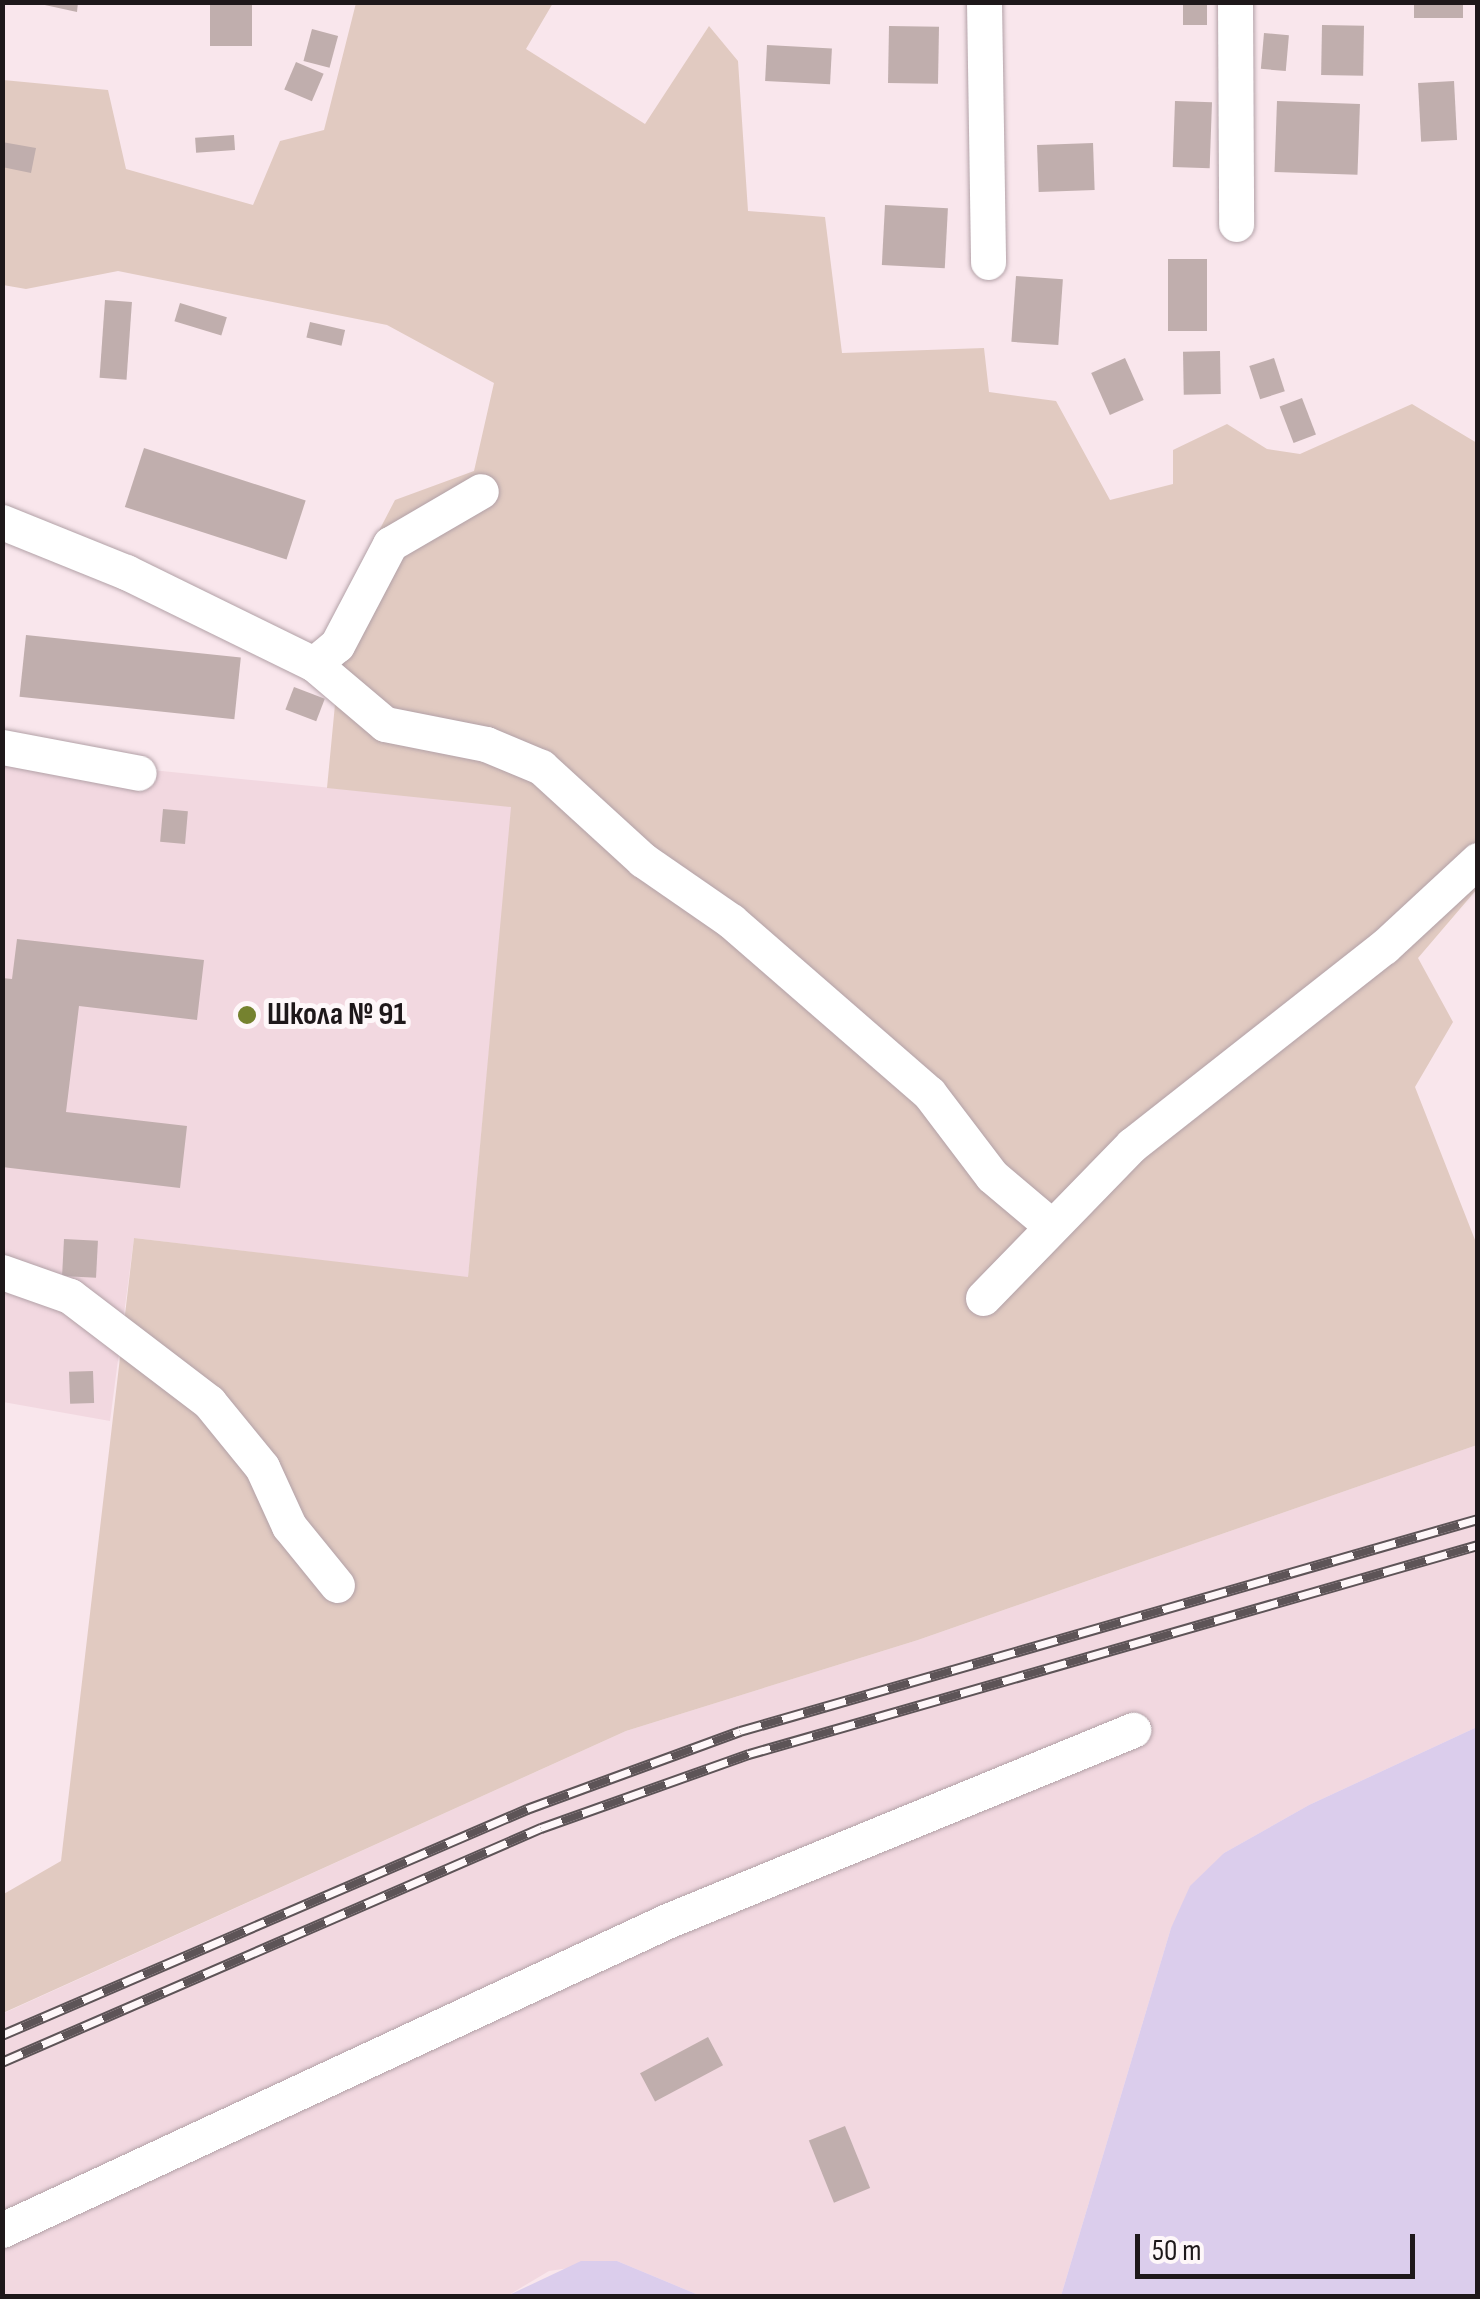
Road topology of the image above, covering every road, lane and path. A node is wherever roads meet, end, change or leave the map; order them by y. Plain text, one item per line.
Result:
1 (984, 2) edge
2 (1235, 2) edge
3 (1236, 224) dead end
4 (988, 262) dead end
5 (481, 491) dead end
6 (2, 522) edge
7 (314, 664) junction
8 (2, 747) edge
9 (139, 773) dead end
10 (1478, 860) edge
11 (1049, 1224) junction
12 (2, 1272) edge
13 (984, 1298) dead end
14 (336, 1584) dead end
15 (1133, 1730) dead end
16 (2, 2230) edge

1 - 4 street
2 - 3 street
5 - 7 street
6 - 7 street
7 - 11 street
8 - 9 street
10 - 11 street
11 - 13 street
12 - 14 street
15 - 16 street

